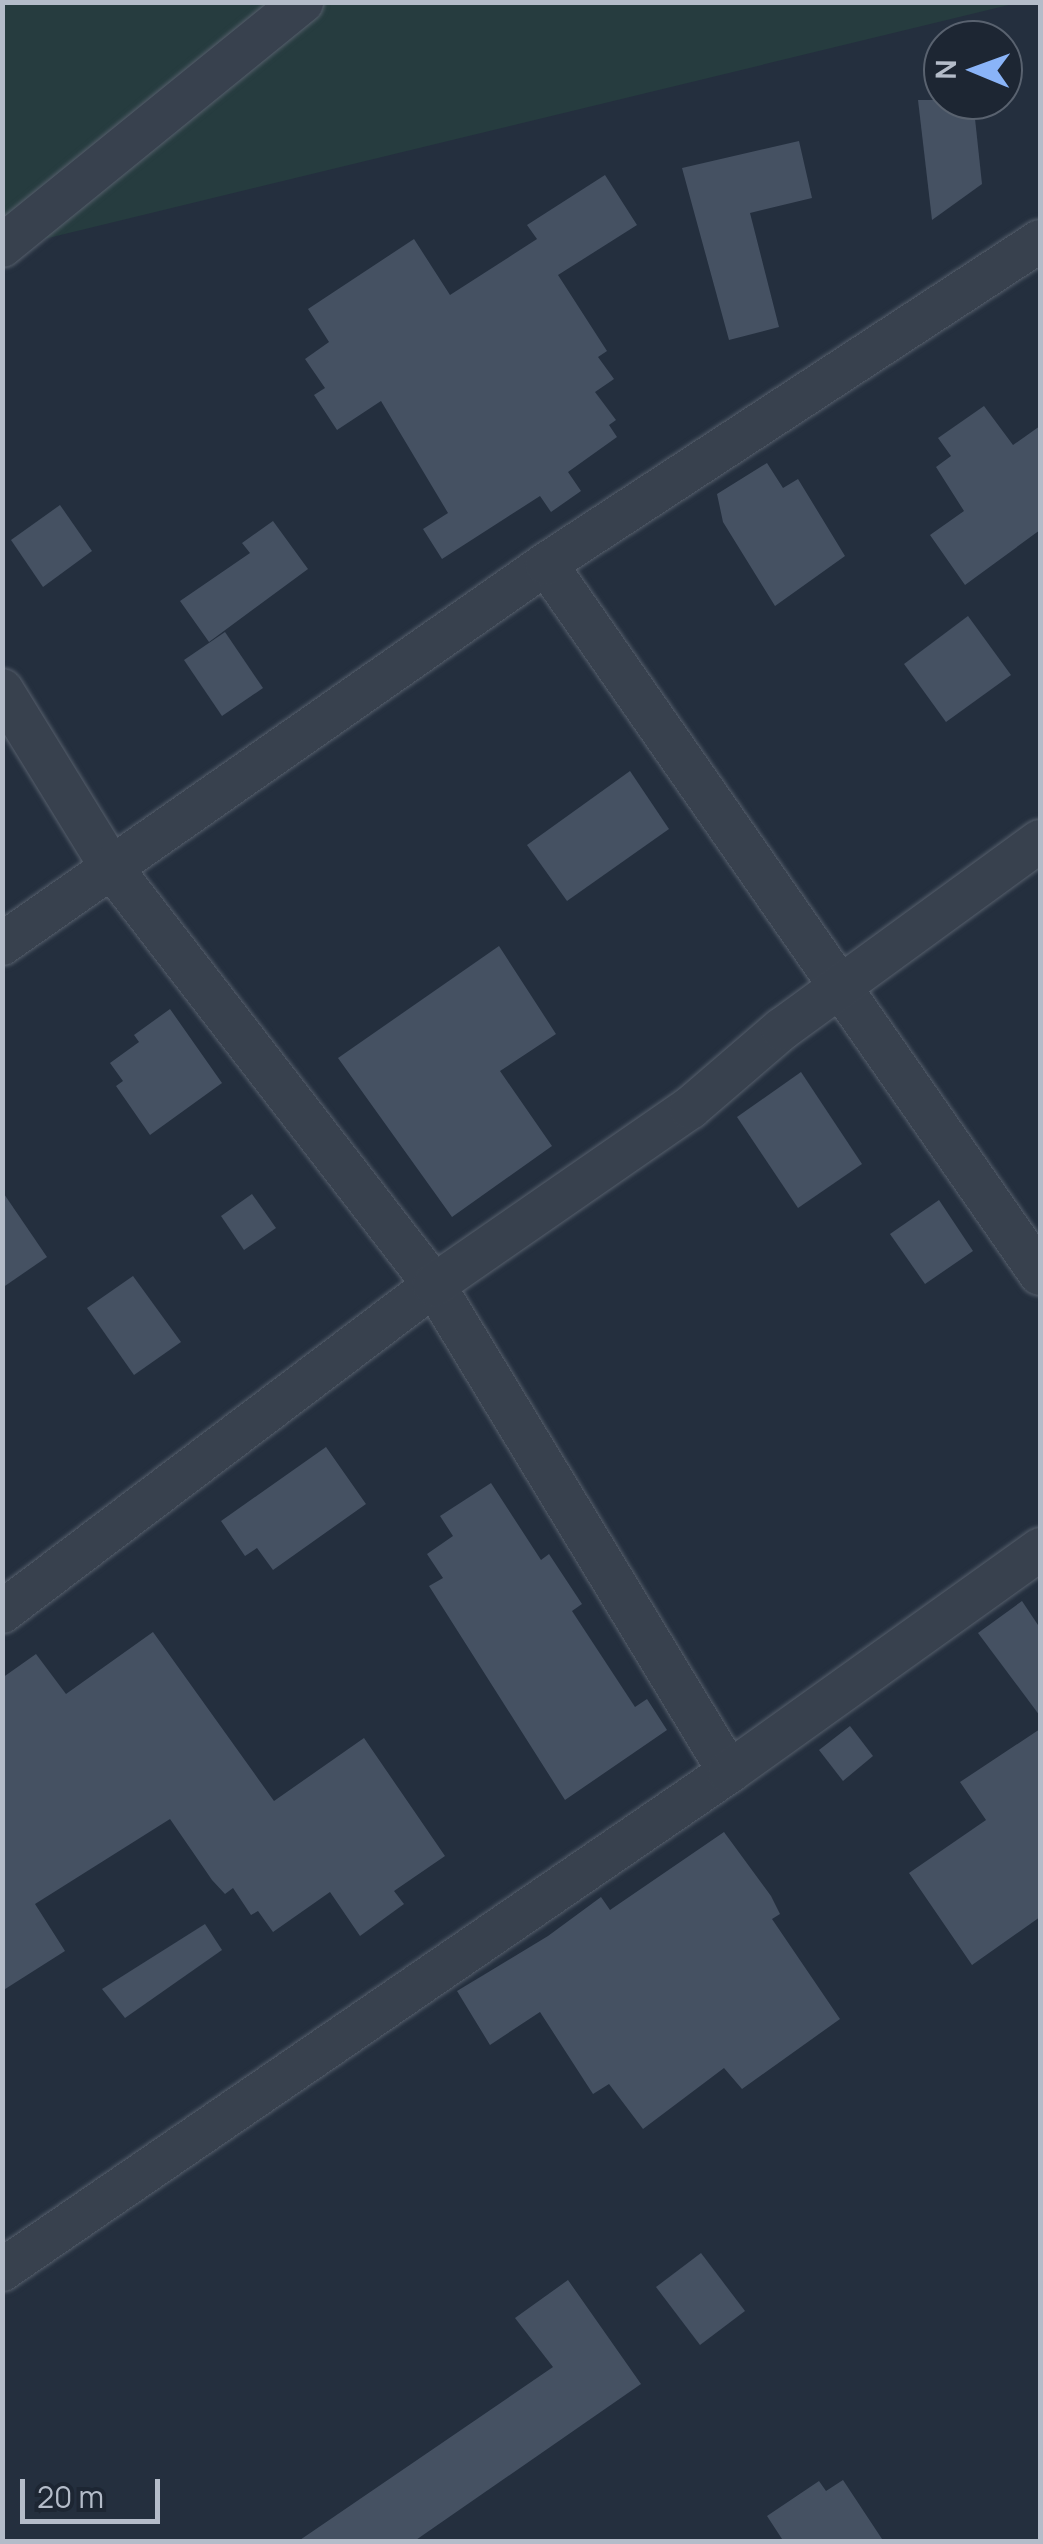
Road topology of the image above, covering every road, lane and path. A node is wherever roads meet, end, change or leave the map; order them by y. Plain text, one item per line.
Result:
1 (302, 2) edge
2 (1040, 242) edge
3 (2, 246) edge
4 (546, 564) junction
5 (2, 690) edge
6 (1040, 842) edge
7 (112, 866) junction
8 (2, 944) edge
9 (842, 988) junction
10 (1040, 1274) edge
11 (434, 1285) junction
12 (1040, 1548) edge
13 (2, 1612) edge
14 (729, 1772) junction
15 (2, 2270) edge

1 - 3 street
2 - 4 street
4 - 7 street
4 - 9 street
5 - 7 street
6 - 9 street
7 - 8 street
7 - 11 street
9 - 10 street
9 - 11 street
11 - 13 street
11 - 14 street
12 - 14 street
14 - 15 street

